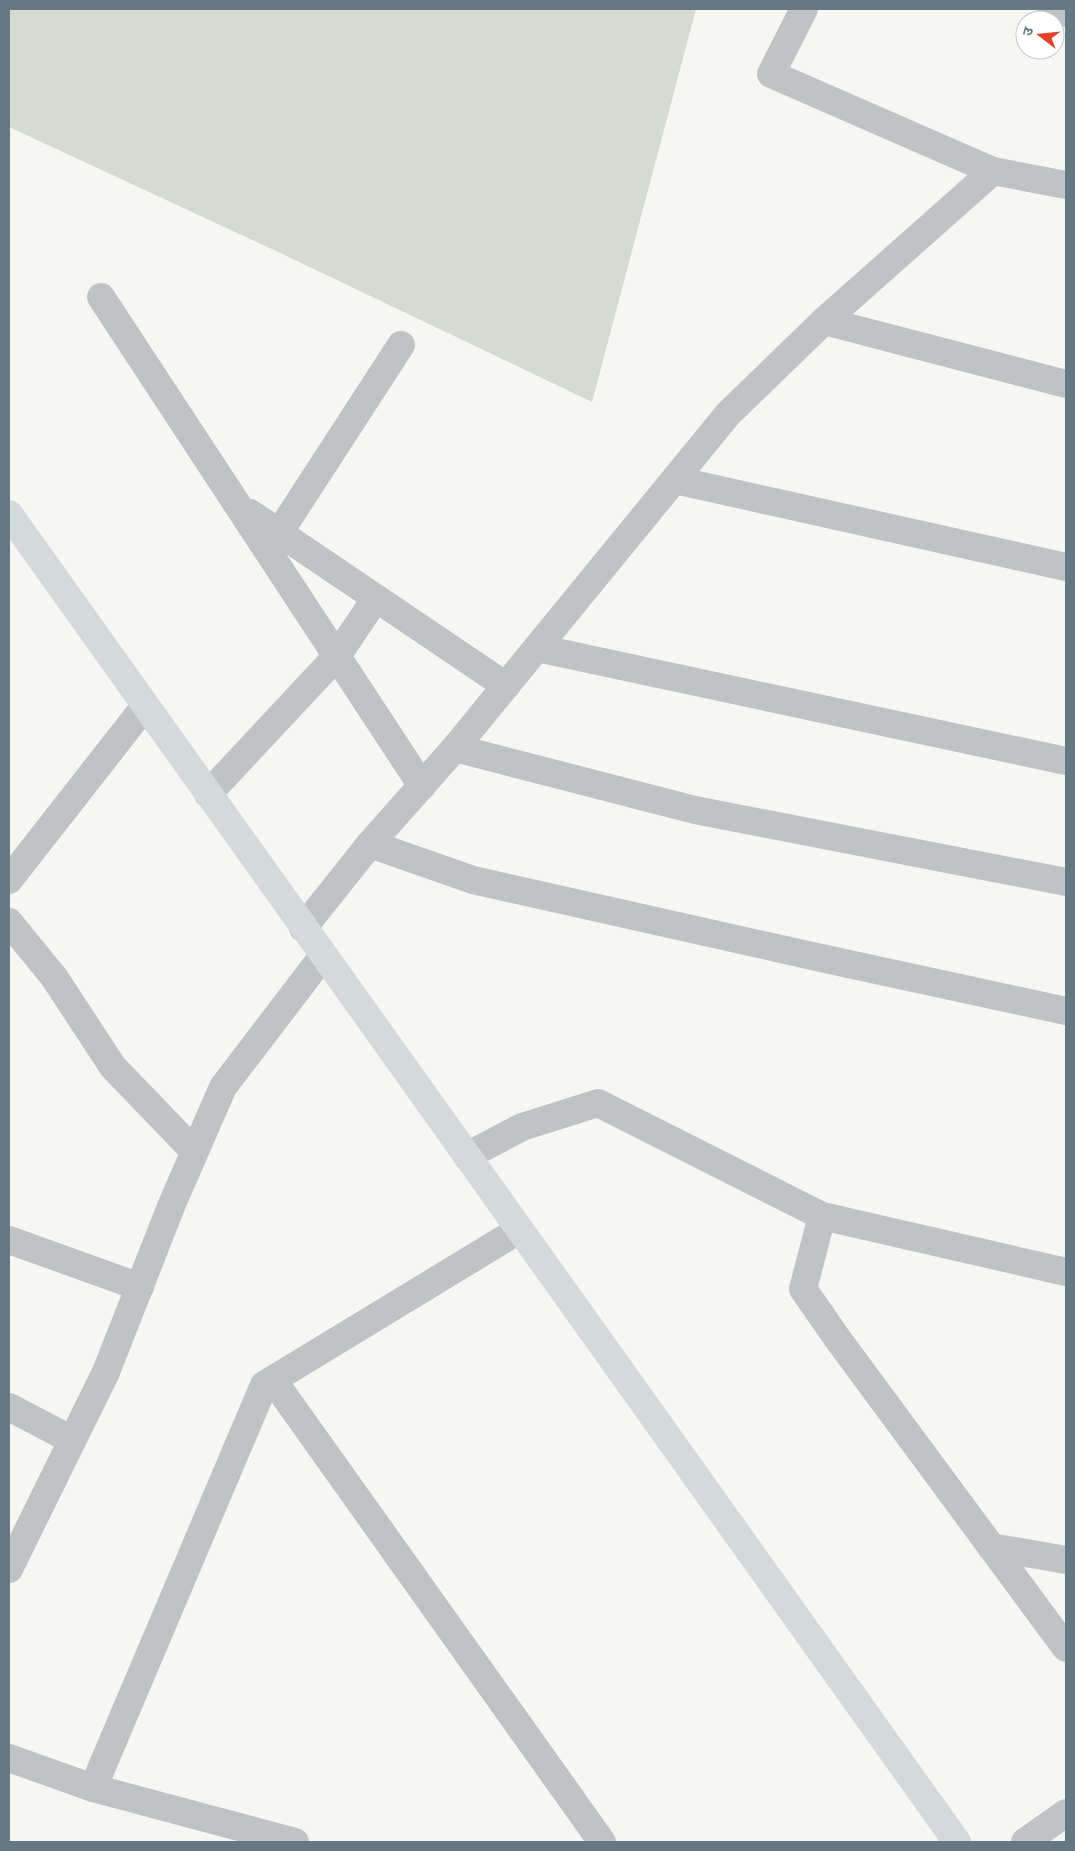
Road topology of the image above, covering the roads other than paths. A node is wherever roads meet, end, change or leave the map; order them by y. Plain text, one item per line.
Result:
1 (804, 9) edge
2 (1051, 9) edge
3 (1066, 13) edge
4 (993, 171) junction
5 (1066, 185) edge
6 (101, 296) dead end
7 (824, 321) junction
8 (401, 345) dead end
9 (1066, 384) edge
10 (675, 480) junction
11 (238, 505) junction
12 (9, 514) edge
13 (279, 533) junction
14 (1066, 567) edge
15 (376, 598) junction
16 (537, 648) junction
17 (337, 656) junction
18 (506, 686) junction
19 (144, 706) junction
20 (455, 748) junction
21 (1066, 761) edge
22 (422, 786) junction
23 (208, 794) junction
24 (370, 844) junction
25 (9, 880) edge
26 (1066, 882) edge
27 (9, 922) edge
28 (303, 928) junction
29 (323, 956) junction
30 (1066, 1011) edge
31 (194, 1152) junction
32 (467, 1156) junction
33 (822, 1216) junction
34 (519, 1230) junction
35 (9, 1240) edge
36 (1066, 1272) edge
37 (140, 1287) junction
38 (273, 1380) junction
39 (9, 1407) edge
40 (72, 1440) junction
41 (991, 1547) junction
42 (1066, 1560) edge
43 (9, 1569) edge
44 (1066, 1648) edge
45 (9, 1758) edge
46 (93, 1788) junction
47 (1066, 1812) edge
48 (295, 1842) edge
49 (602, 1842) edge
50 (957, 1842) edge
51 (1025, 1842) edge

1 - 4 street
2 - 3 street
4 - 5 street
4 - 7 street
6 - 11 street
7 - 9 street
7 - 10 street
8 - 13 street
10 - 14 street
10 - 16 street
11 - 13 street
11 - 17 street
12 - 19 main road
13 - 15 street
15 - 17 street
15 - 18 street
16 - 18 street
16 - 21 street
17 - 22 street
17 - 23 street
18 - 20 street
19 - 23 main road
19 - 25 street
20 - 22 street
20 - 26 street
22 - 24 street
23 - 28 main road
24 - 28 street
24 - 30 street
27 - 31 street
28 - 29 main road
29 - 31 street
29 - 32 main road
31 - 37 street
32 - 33 street
32 - 34 main road
33 - 36 street
33 - 41 street
34 - 38 street
34 - 50 main road
35 - 37 street
37 - 40 street
38 - 46 street
38 - 49 street
39 - 40 street
40 - 43 street
41 - 42 street
41 - 44 street
45 - 46 street
46 - 48 street
47 - 51 street

